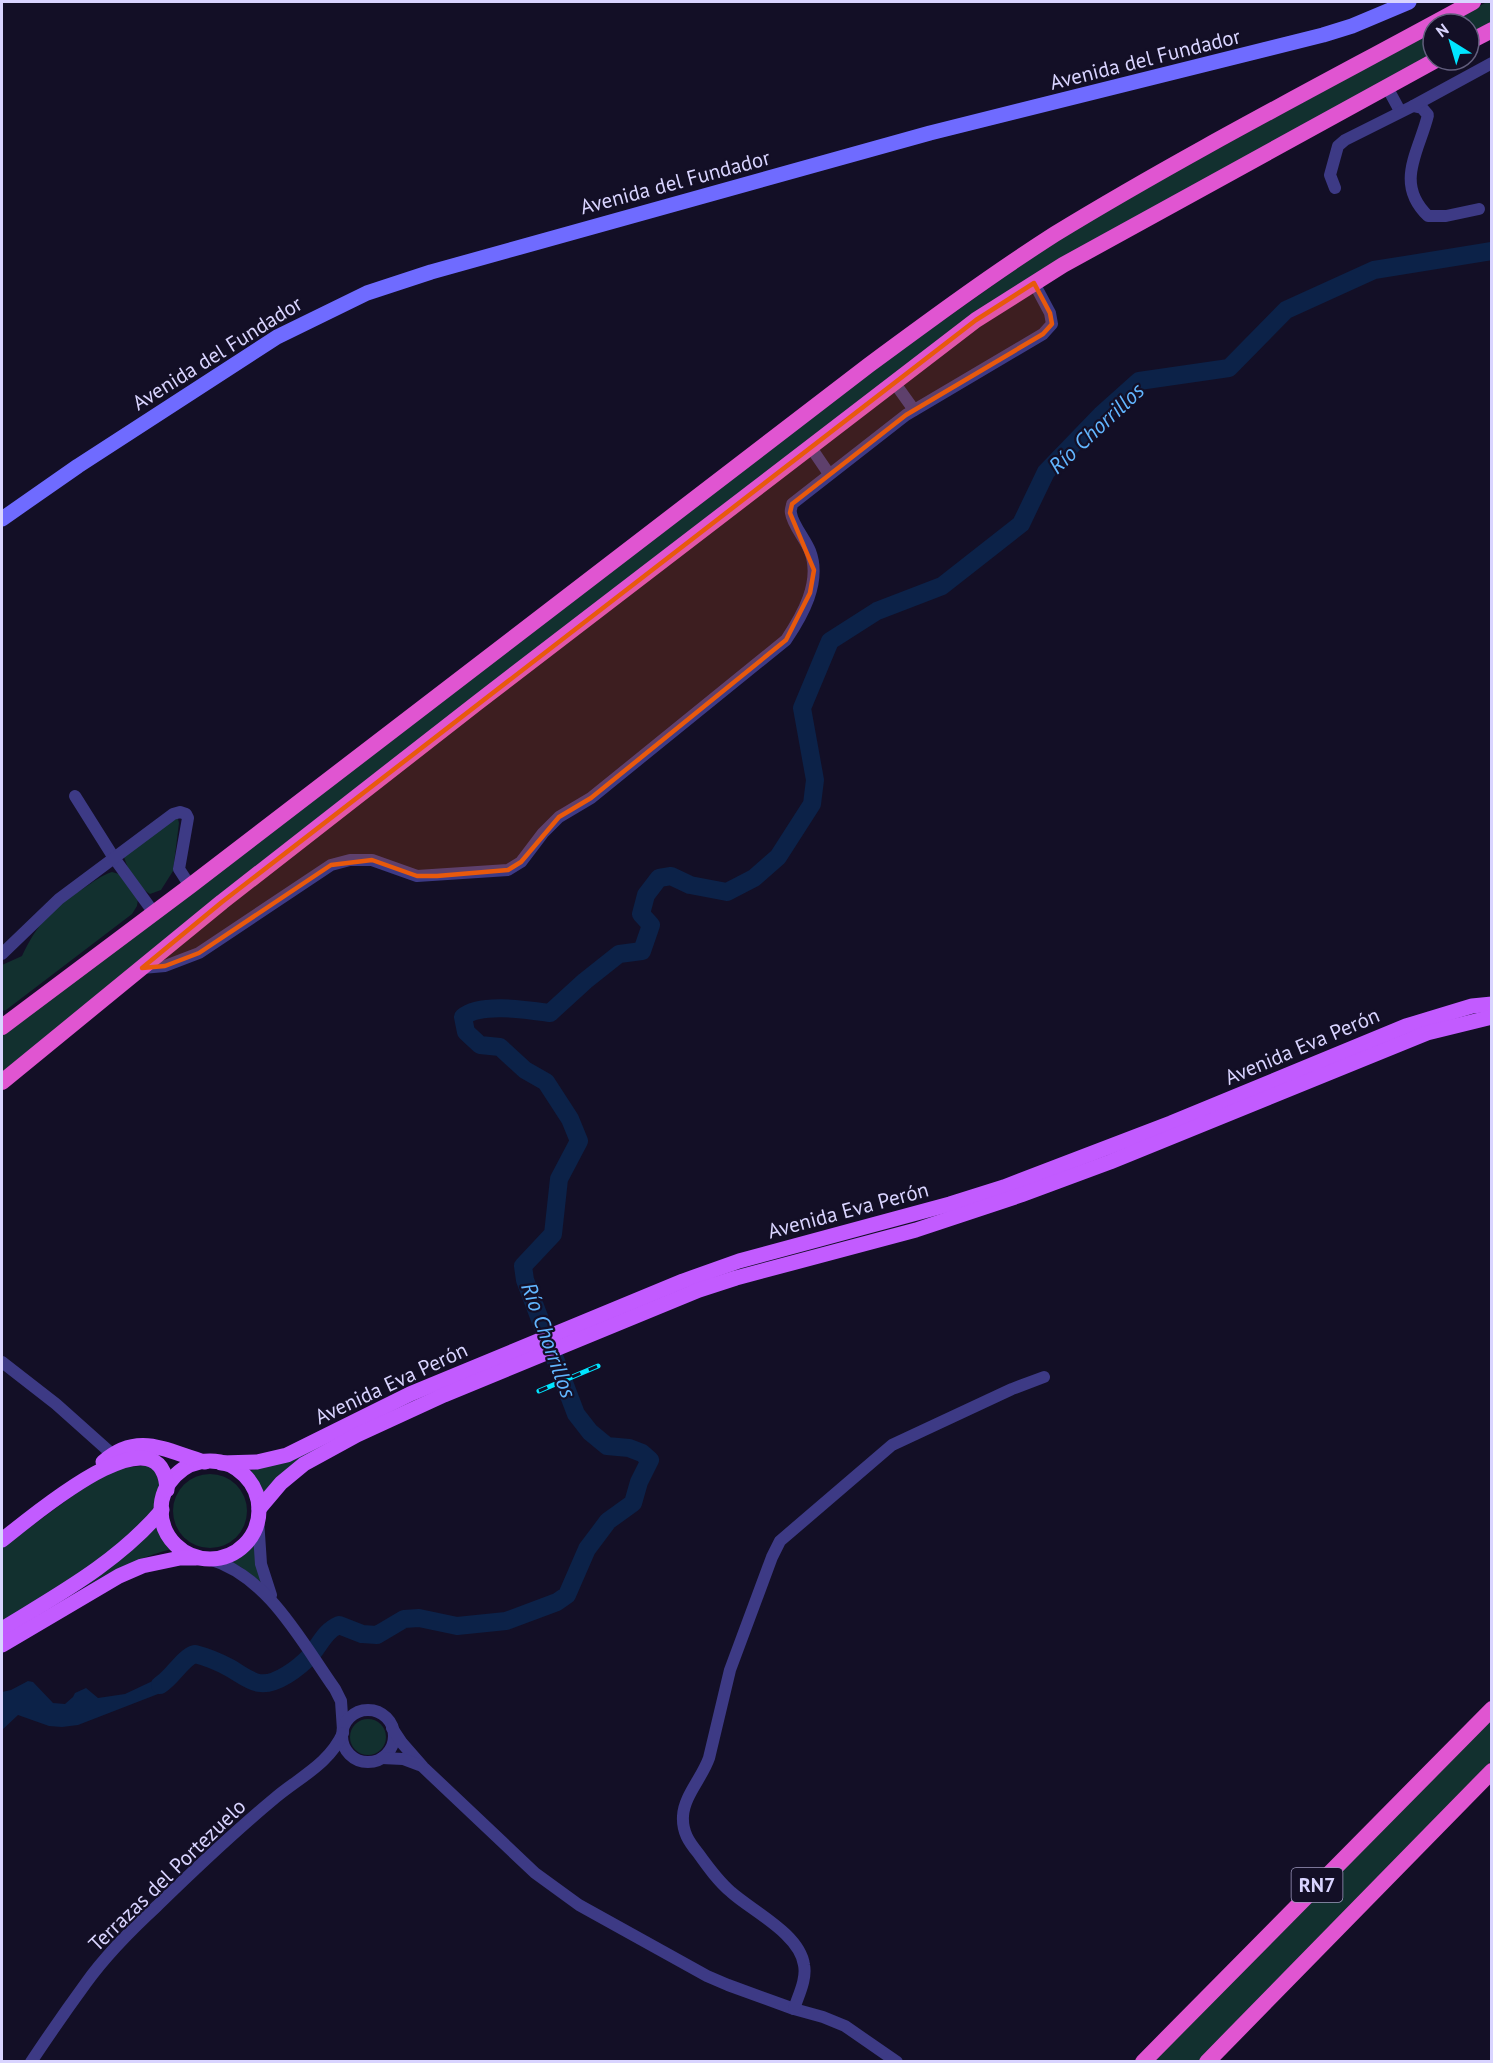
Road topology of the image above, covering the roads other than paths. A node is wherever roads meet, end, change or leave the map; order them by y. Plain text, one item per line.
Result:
1 (1409, 2) edge
2 (1473, 2) edge
3 (1491, 63) edge
4 (1421, 68) edge
5 (1387, 87) junction
6 (1413, 106) junction
7 (1400, 111) junction
8 (1335, 188) dead end
9 (1479, 208) dead end
10 (1034, 283) junction
11 (894, 382) junction
12 (914, 410) junction
13 (810, 446) junction
14 (829, 474) junction
15 (2, 519) edge
16 (75, 796) dead end
17 (114, 858) junction
18 (190, 886) junction
19 (154, 913) junction
20 (2, 954) edge
21 (142, 968) junction
22 (1491, 1004) edge
23 (1491, 1017) edge
24 (2, 1026) edge
25 (2, 1082) edge
26 (588, 1329) junction
27 (513, 1359) junction
28 (2, 1362) edge
29 (1044, 1377) dead end
30 (112, 1454) junction
31 (205, 1462) junction
32 (221, 1463) junction
33 (80, 1482) junction
34 (167, 1490) junction
35 (162, 1510) junction
36 (259, 1514) junction
37 (2, 1540) edge
38 (205, 1559) junction
39 (279, 1609) junction
40 (2, 1629) edge
41 (2, 1645) edge
42 (335, 1689) junction
43 (1491, 1709) edge
44 (368, 1710) junction
45 (392, 1728) junction
46 (343, 1731) junction
47 (382, 1758) junction
48 (356, 1760) junction
49 (325, 1761) junction
50 (423, 1767) junction
51 (1491, 1771) edge
52 (1491, 1787) edge
53 (1362, 1904) junction
54 (794, 2009) junction
55 (1171, 2033) junction
56 (1210, 2059) edge
57 (31, 2061) edge
58 (897, 2061) edge
59 (1133, 2061) edge
60 (1143, 2061) edge

1 - 15 main road, Avenida del Fundador
2 - 18 highway
3 - 6 street
4 - 5 highway
5 - 7 street
5 - 10 highway
6 - 7 street
6 - 9 street
7 - 8 street
10 - 11 highway
10 - 12 street
11 - 12 street
11 - 13 highway
12 - 14 street
13 - 14 street
13 - 21 highway
14 - 21 street
16 - 17 street
17 - 18 street
17 - 19 street
17 - 20 street
18 - 19 highway
19 - 24 highway
21 - 25 highway
22 - 26 main road, Avenida Eva Perón
23 - 26 main road, Avenida Eva Perón
26 - 27 main road, Avenida Eva Perón
27 - 32 main road, Avenida Eva Perón
27 - 36 main road, Avenida Eva Perón
28 - 30 street
29 - 54 street
30 - 31 main road
30 - 33 main road
31 - 32 main road
31 - 34 main road
32 - 36 main road
33 - 34 main road
33 - 37 main road
34 - 35 main road
35 - 38 main road
35 - 40 main road
36 - 38 main road
36 - 39 street
38 - 39 street
38 - 41 main road
39 - 42 street
42 - 44 street
42 - 46 street
43 - 55 highway, RN7
44 - 45 street
44 - 46 street, Terrazas del Portezuelo
45 - 47 street
45 - 50 street
46 - 48 street
46 - 49 street, Terrazas del Portezuelo
47 - 48 street
47 - 50 street
48 - 49 street
49 - 57 street, Terrazas del Portezuelo
50 - 54 street
51 - 53 highway, RN7
52 - 53 highway
53 - 56 highway, RN7
54 - 58 street
55 - 59 highway
55 - 60 highway, RN7

